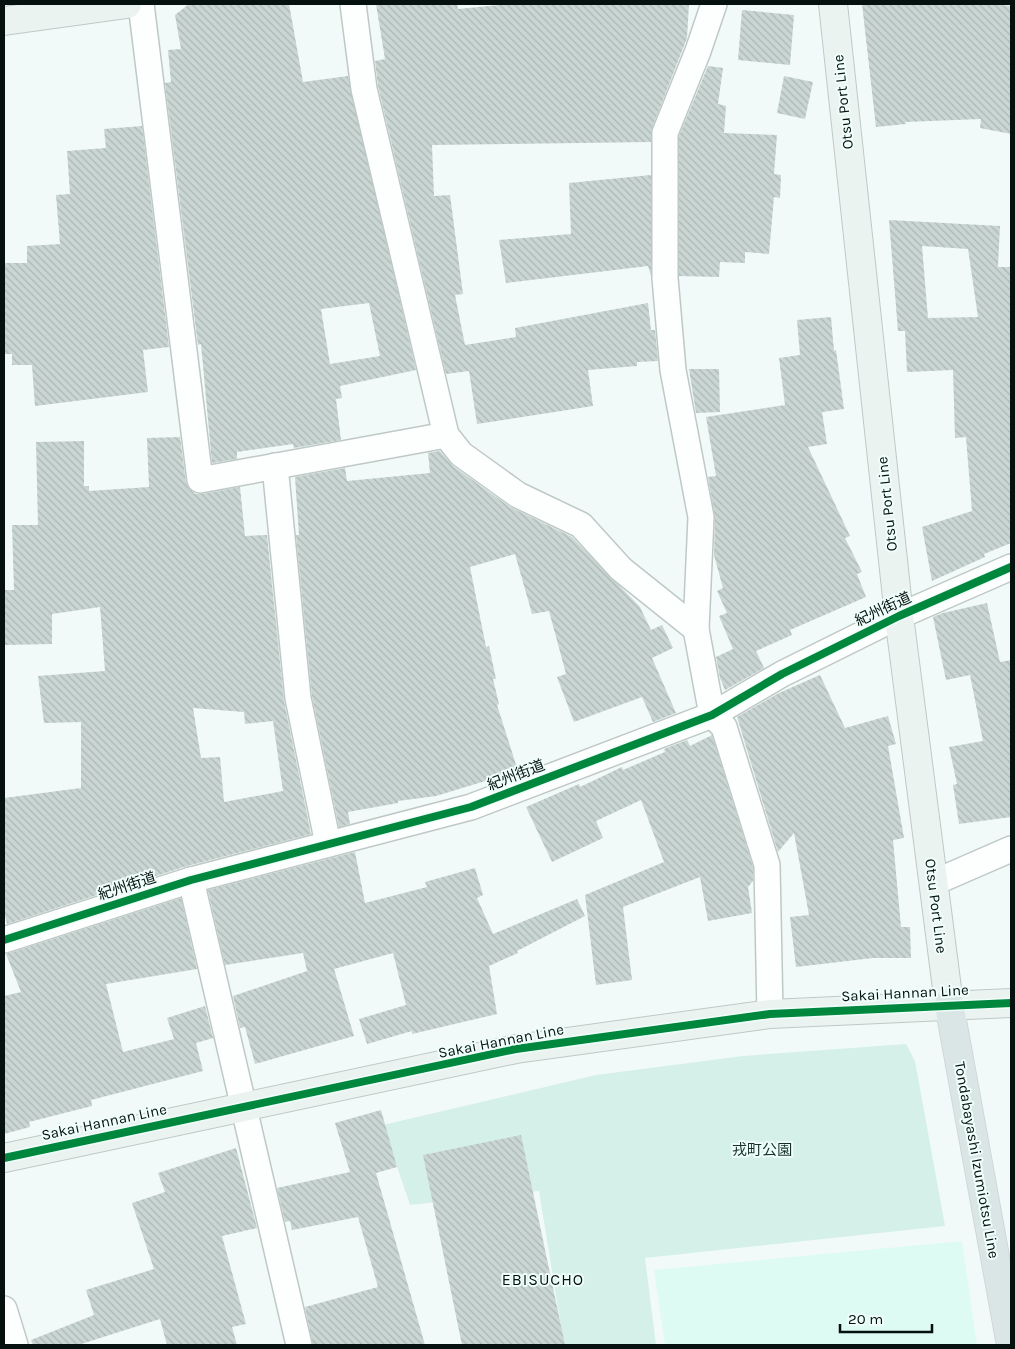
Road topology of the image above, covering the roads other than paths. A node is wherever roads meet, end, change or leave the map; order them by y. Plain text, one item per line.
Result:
1 (123, 4) edge
2 (127, 4) edge
3 (141, 4) edge
4 (353, 4) edge
5 (714, 4) edge
6 (832, 4) edge
7 (4, 21) edge
8 (446, 435) junction
9 (275, 466) junction
10 (1011, 567) edge
11 (899, 616) junction
12 (696, 629) junction
13 (712, 715) junction
14 (328, 844) junction
15 (1011, 849) edge
16 (191, 880) junction
17 (933, 883) junction
18 (4, 940) edge
19 (1011, 1003) edge
20 (949, 1004) junction
21 (770, 1014) junction
22 (244, 1106) junction
23 (4, 1158) edge
24 (4, 1309) edge
25 (16, 1345) edge
26 (299, 1345) edge
27 (1011, 1345) edge

1 - 2 main road
1 - 7 main road
3 - 9 street
4 - 8 street
5 - 12 street
6 - 11 main road, Otsu Port Line
8 - 9 street
8 - 12 street
9 - 14 street
10 - 11 street, 紀州街道
11 - 13 street, 紀州街道
11 - 17 main road, Otsu Port Line
12 - 13 street
13 - 14 street, 紀州街道
13 - 21 street
14 - 16 street, 紀州街道
15 - 17 street
16 - 18 street, 紀州街道
16 - 22 street
17 - 20 main road, Otsu Port Line
19 - 20 main road, Sakai Hannan Line
20 - 21 main road, Sakai Hannan Line
20 - 27 main road, Tondabayashi Izumiotsu Line
21 - 22 main road, Sakai Hannan Line
22 - 23 main road, Sakai Hannan Line
22 - 26 street
24 - 25 street

